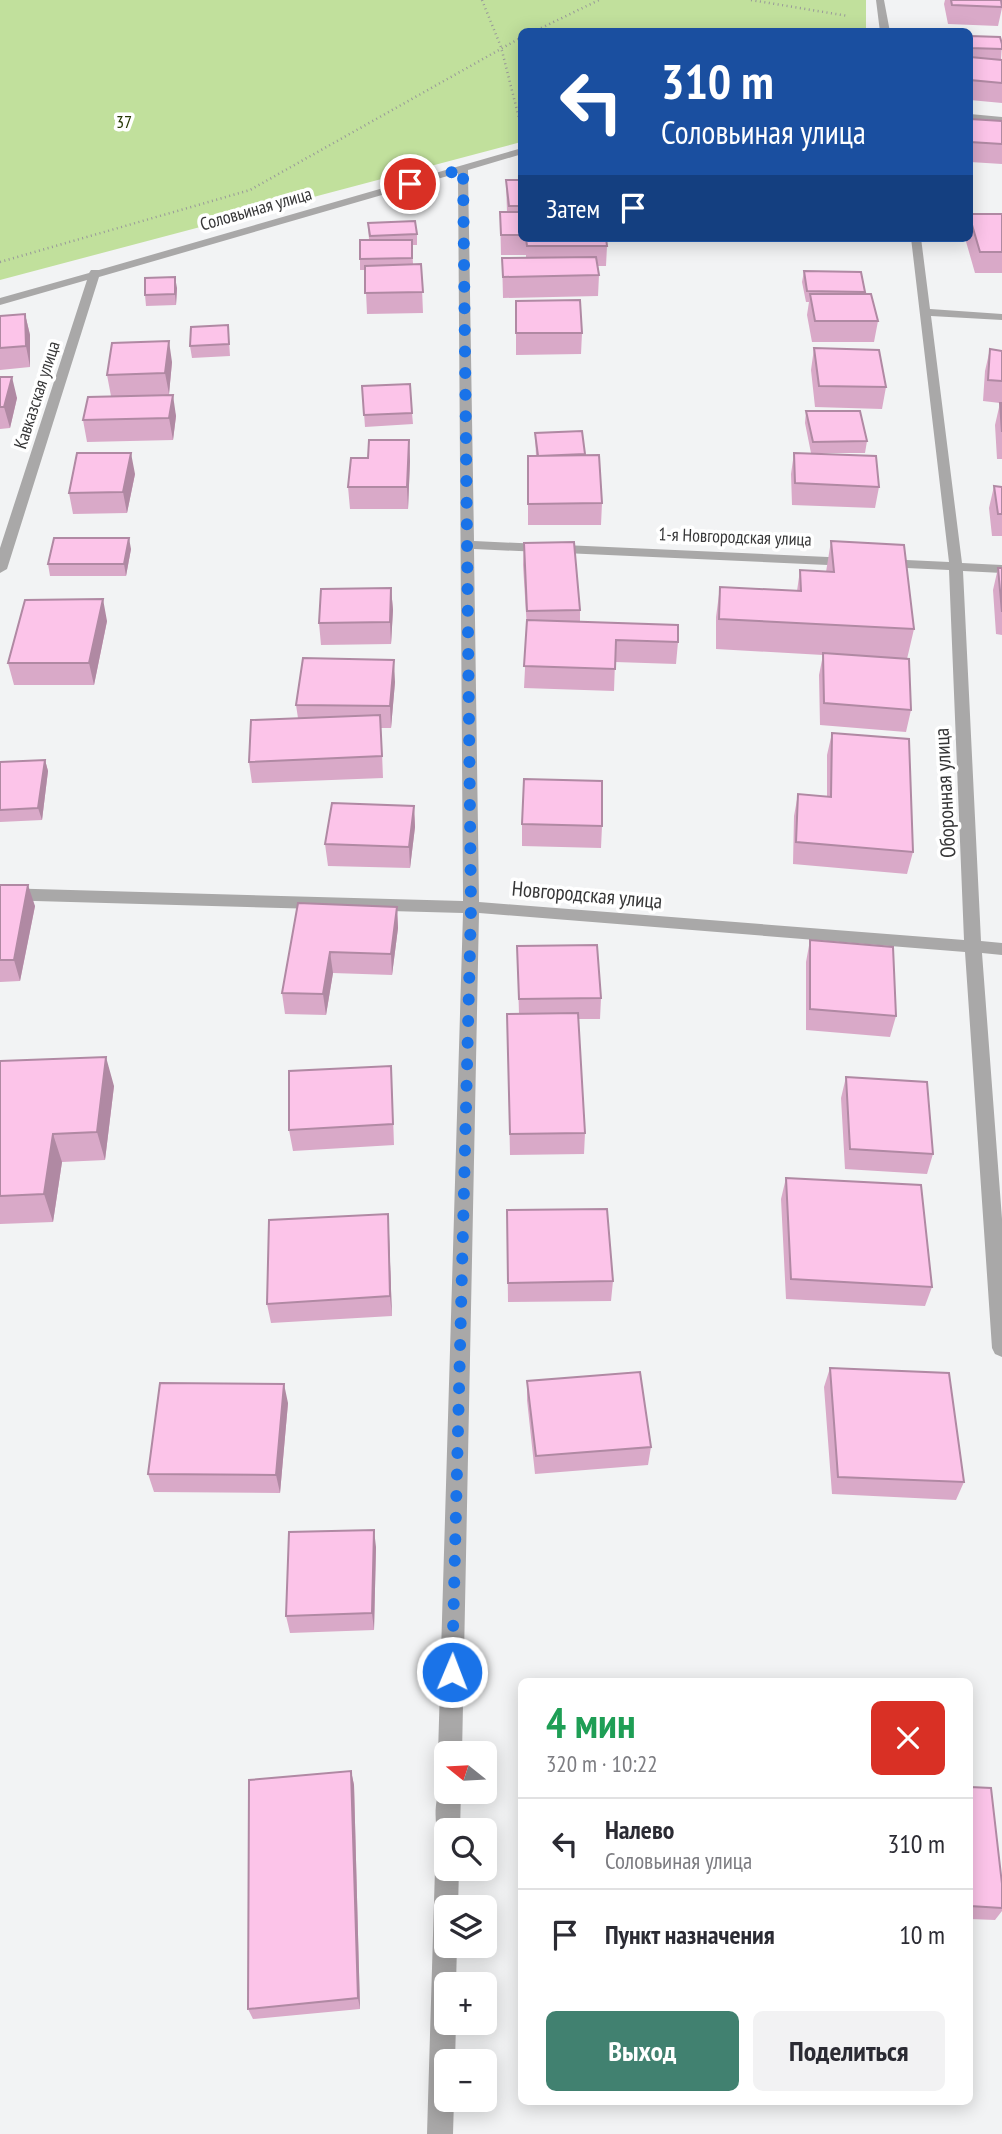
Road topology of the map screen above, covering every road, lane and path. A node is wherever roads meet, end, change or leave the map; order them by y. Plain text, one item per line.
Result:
1 (477, 0) edge
2 (599, 0) edge
3 (751, 0) edge
4 (880, 0) edge
5 (483, 1) edge
6 (884, 27) edge
7 (541, 28) edge
8 (518, 39) edge
9 (501, 47) junction
10 (518, 112) edge
11 (973, 117) edge
12 (1002, 120) edge
13 (518, 152) edge
14 (463, 169) junction
15 (916, 242) edge
16 (0, 262) edge
17 (95, 272) junction
18 (0, 302) edge
19 (923, 312) junction
20 (1002, 317) edge
21 (466, 545) junction
22 (956, 566) junction
23 (0, 569) edge
24 (1002, 569) edge
25 (0, 894) edge
26 (471, 907) junction
27 (973, 947) junction
28 (1002, 949) edge
29 (1002, 1348) edge
30 (450, 1741) edge
31 (447, 1881) edge
32 (440, 2134) edge

1 - 5 path
2 - 7 path
3 - 6 path
4 - 6 street
5 - 9 path
8 - 9 path
9 - 10 path
9 - 16 path
11 - 12 street
13 - 14 street, Соловьиная улица
14 - 17 street, Соловьиная улица
14 - 21 street
15 - 19 street, Оборонная улица
17 - 18 street, Соловьиная улица
17 - 23 street, Кавказская улица
19 - 20 street
19 - 22 street, Оборонная улица
21 - 22 street, 1-я Новгородская улица
21 - 26 street
22 - 24 street, 1-я Новгородская улица
22 - 27 street, Оборонная улица
25 - 26 street, Новгородская улица
26 - 27 street, Новгородская улица
26 - 30 street
27 - 28 street, Новгородская улица
27 - 29 street, Оборонная улица
31 - 32 street

